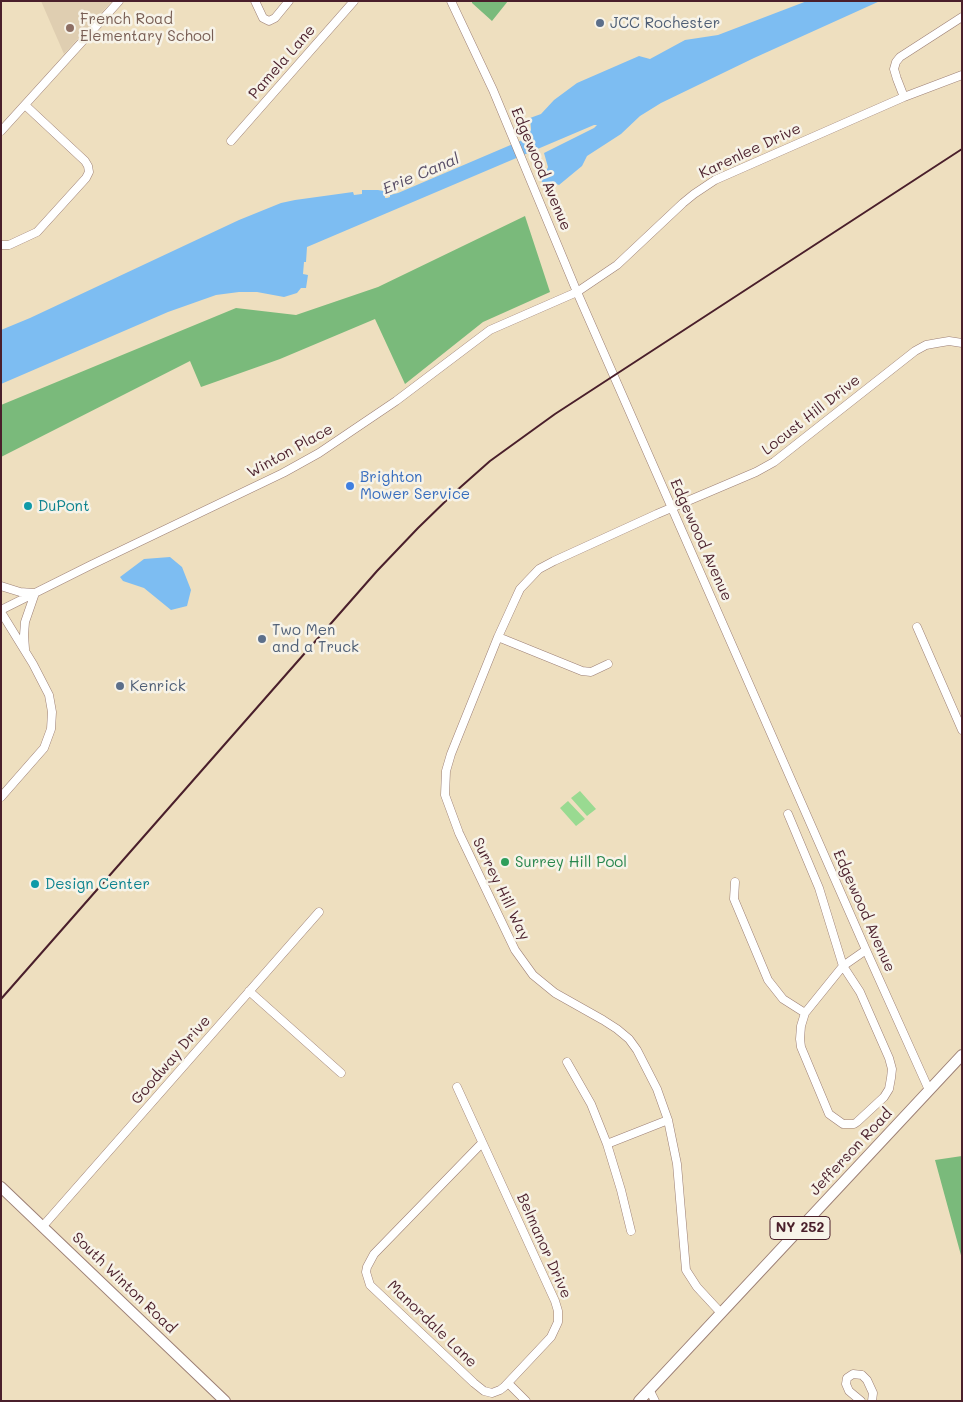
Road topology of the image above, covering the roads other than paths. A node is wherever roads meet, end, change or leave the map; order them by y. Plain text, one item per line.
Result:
1 (119, 1) edge
2 (255, 1) edge
3 (289, 1) edge
4 (354, 1) edge
5 (451, 1) edge
6 (962, 17) edge
7 (962, 75) edge
8 (904, 97) junction
9 (25, 105) junction
10 (1, 131) edge
11 (231, 141) dead end
12 (1, 245) edge
13 (577, 292) junction
14 (962, 343) edge
15 (672, 508) junction
16 (1, 586) edge
17 (35, 593) junction
18 (1, 611) edge
19 (918, 627) dead end
20 (498, 637) junction
21 (25, 650) junction
22 (608, 664) dead end
23 (962, 730) edge
24 (1, 798) edge
25 (788, 814) dead end
26 (735, 882) dead end
27 (319, 912) dead end
28 (866, 950) junction
29 (843, 966) junction
30 (249, 991) junction
31 (805, 1013) junction
32 (962, 1055) edge
33 (567, 1062) dead end
34 (341, 1073) dead end
35 (457, 1087) dead end
36 (929, 1090) junction
37 (668, 1120) junction
38 (482, 1143) junction
39 (607, 1144) junction
40 (1, 1187) edge
41 (43, 1226) junction
42 (631, 1231) dead end
43 (721, 1313) junction
44 (508, 1383) junction
45 (649, 1389) junction
46 (224, 1401) edge
47 (526, 1401) edge
48 (639, 1401) edge
49 (655, 1401) edge
50 (861, 1401) edge
51 (872, 1401) edge

1 - 9 street
2 - 3 street
4 - 11 street, Pamela Lane
5 - 13 street, Edgewood Avenue
6 - 8 street
7 - 8 street, Karenlee Drive
8 - 13 street, Karenlee Drive
9 - 10 street
9 - 12 street
13 - 15 street, Edgewood Avenue
13 - 17 street, Winton Place
14 - 15 street, Locust Hill Drive
15 - 20 street, Surrey Hill Way
15 - 28 street, Edgewood Avenue
16 - 17 street
17 - 18 street, Winton Place
17 - 21 street
18 - 21 street, Winton Place
19 - 23 street
20 - 22 street
20 - 37 street, Surrey Hill Way
21 - 24 street, Winton Place
25 - 29 street
26 - 31 street
27 - 30 street, Goodway Drive
28 - 29 street
28 - 36 street, Edgewood Avenue
29 - 31 street
29 - 31 street
30 - 34 street
30 - 41 street, Goodway Drive
32 - 36 main road, Jefferson Road / NY 252
33 - 39 street
35 - 38 street, Belmanor Drive
36 - 43 main road, Jefferson Road / NY 252
37 - 39 street
37 - 43 street, Surrey Hill Way
38 - 44 street, Belmanor Drive
38 - 44 street, Manordale Lane
39 - 42 street
40 - 41 main road, South Winton Road
41 - 46 main road, South Winton Road
43 - 45 main road, Jefferson Road / NY 252
44 - 47 street
45 - 48 main road, Jefferson Road / NY 252
45 - 49 street
50 - 51 street

